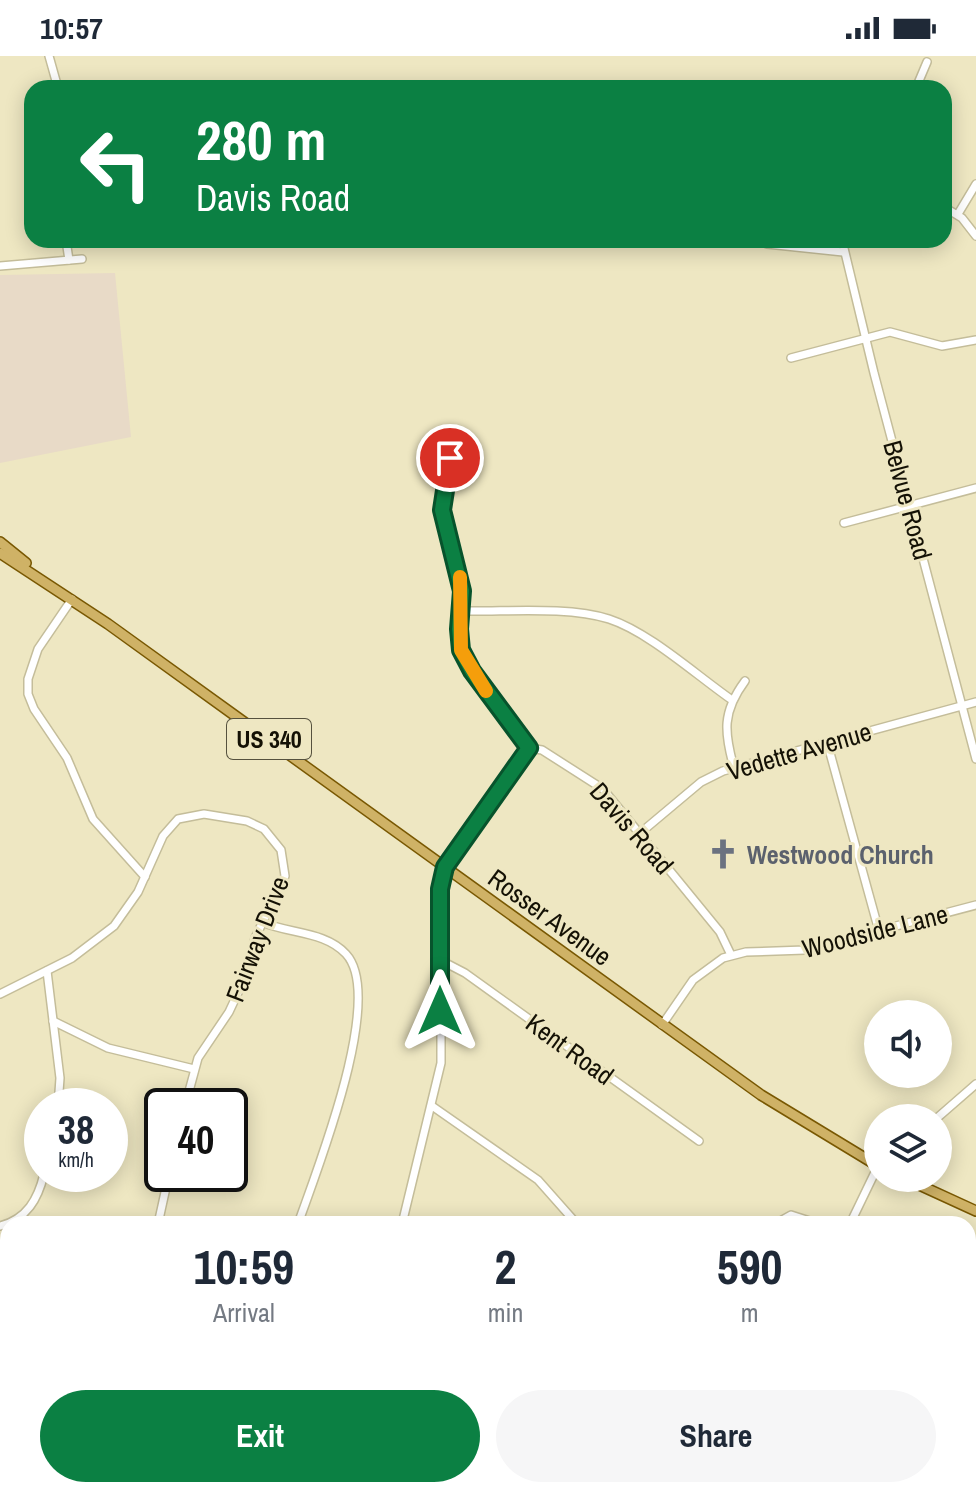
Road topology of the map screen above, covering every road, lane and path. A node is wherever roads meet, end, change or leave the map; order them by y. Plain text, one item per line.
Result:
1 (49, 56) edge
2 (927, 62) dead end
3 (56, 80) edge
4 (919, 80) edge
5 (976, 184) edge
6 (952, 211) edge
7 (958, 214) junction
8 (976, 236) edge
9 (67, 248) edge
10 (805, 248) edge
11 (843, 248) edge
12 (843, 252) junction
13 (82, 259) dead end
14 (69, 260) junction
15 (0, 266) edge
16 (865, 337) junction
17 (976, 340) edge
18 (791, 358) dead end
19 (450, 458) dead end
20 (976, 488) edge
21 (909, 506) junction
22 (844, 523) dead end
23 (0, 542) edge
24 (0, 553) edge
25 (46, 581) junction
26 (72, 599) junction
27 (462, 611) junction
28 (745, 681) dead end
29 (732, 700) junction
30 (976, 702) edge
31 (962, 706) junction
32 (827, 742) junction
33 (529, 748) junction
34 (976, 759) edge
35 (734, 768) junction
36 (639, 834) junction
37 (445, 867) junction
38 (145, 877) junction
39 (976, 905) edge
40 (262, 922) junction
41 (879, 931) junction
42 (731, 955) junction
43 (440, 960) junction
44 (47, 971) junction
45 (0, 994) edge
46 (53, 1021) junction
47 (662, 1025) junction
48 (194, 1069) junction
49 (976, 1084) edge
50 (59, 1088) edge
51 (189, 1088) edge
52 (952, 1105) edge
53 (432, 1106) junction
54 (699, 1141) dead end
55 (864, 1158) edge
56 (38, 1192) edge
57 (165, 1192) edge
58 (865, 1192) edge
59 (935, 1192) edge
60 (976, 1211) edge
61 (21, 1216) edge
62 (160, 1216) edge
63 (301, 1216) edge
64 (404, 1216) edge
65 (570, 1216) edge
66 (854, 1216) edge

1 - 3 street
2 - 4 street
5 - 7 street
6 - 7 street
7 - 8 street
9 - 14 street
10 - 12 street
11 - 12 street, Belvue Road
12 - 16 street, Belvue Road
13 - 14 street
14 - 15 street
16 - 17 street
16 - 18 street
16 - 21 street, Belvue Road
19 - 27 street
20 - 21 street
21 - 22 street
21 - 31 street, Belvue Road
23 - 25 main road, Rosser Avenue / US 340
24 - 25 main road, Rosser Avenue / US 340
25 - 26 main road, Rosser Avenue / US 340
26 - 37 main road, Rosser Avenue / US 340
26 - 38 street
27 - 29 street
27 - 33 street
28 - 29 street
29 - 35 street
30 - 31 street, Vedette Avenue
31 - 32 street, Vedette Avenue
31 - 34 street, Belvue Road
32 - 35 street, Vedette Avenue
32 - 41 street
33 - 36 street, Davis Road
33 - 37 street
35 - 36 street, Vedette Avenue
36 - 42 street, Davis Road
37 - 43 street
37 - 47 main road, Rosser Avenue / US 340
38 - 40 street, Fairway Drive
38 - 44 street, Fairway Drive
39 - 41 street, Woodside Lane
40 - 48 street, Fairway Drive
40 - 63 street
41 - 42 street, Woodside Lane
42 - 47 street
43 - 53 street
43 - 54 street, Kent Road
44 - 45 street, Fairway Drive
44 - 46 street
46 - 48 street
46 - 50 street
47 - 55 main road, Rosser Avenue / US 340
48 - 51 street, Fairway Drive
49 - 52 street
53 - 64 street
53 - 65 street
56 - 61 street
57 - 62 street
58 - 66 street
59 - 60 main road

